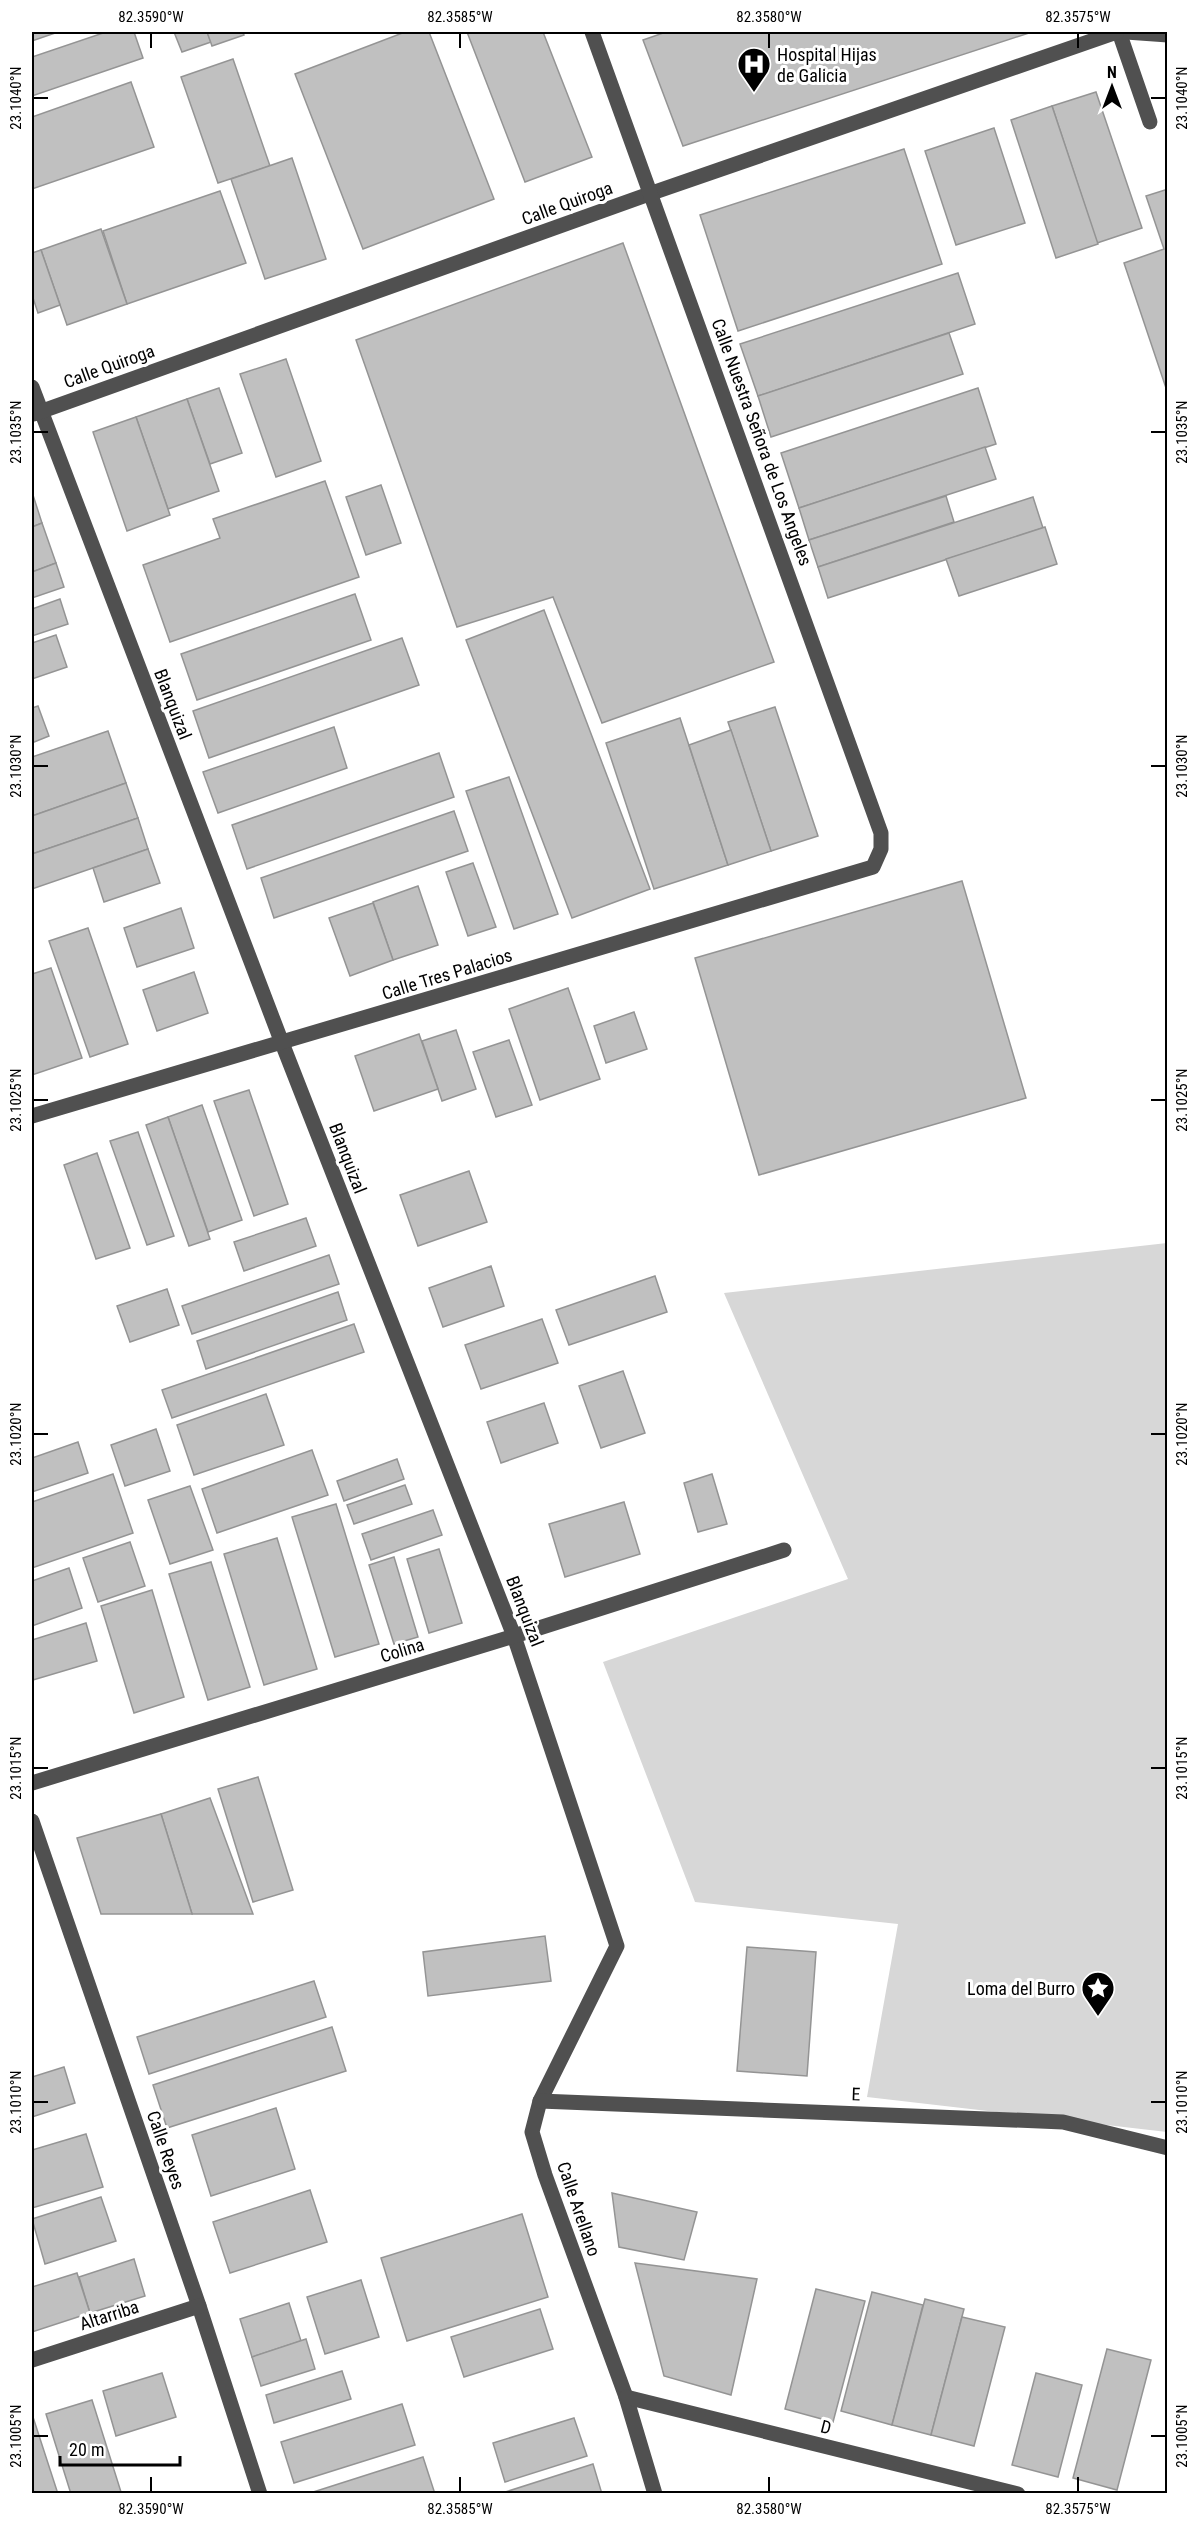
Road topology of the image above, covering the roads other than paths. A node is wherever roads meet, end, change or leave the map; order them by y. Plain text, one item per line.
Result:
1 (592, 32) edge
2 (1118, 32) edge
3 (1126, 32) edge
4 (1167, 35) edge
5 (1150, 123) dead end
6 (652, 193) junction
7 (32, 387) edge
8 (36, 413) edge
9 (873, 867) joint
10 (282, 1043) junction
11 (32, 1116) edge
12 (784, 1550) dead end
13 (514, 1636) junction
14 (32, 1783) edge
15 (32, 1821) edge
16 (618, 1946) joint
17 (540, 2101) junction
18 (1167, 2148) edge
19 (199, 2306) junction
20 (32, 2360) edge
21 (626, 2397) junction
22 (260, 2493) edge
23 (655, 2493) edge
24 (1018, 2493) edge

1 - 6 street, Calle Nuestra Señora de Los Angeles
2 - 5 street
2 - 6 street, Calle Quiroga
3 - 4 street
6 - 8 street, Calle Quiroga
6 - 9 street, Calle Nuestra Señora de Los Angeles
7 - 8 street, Blanquizal
8 - 10 street, Blanquizal
9 - 10 street, Calle Tres Palacios
10 - 11 street, Calle Tres Palacios
10 - 13 street, Blanquizal
12 - 13 street, Colina
13 - 14 street, Colina
13 - 16 street, Blanquizal
15 - 19 street, Calle Reyes
16 - 17 street, Calle Arellano
17 - 18 street, E
17 - 21 street, Calle Arellano
19 - 20 street, Altarriba
19 - 22 street, Calle Reyes
21 - 23 street, Calle Arellano
21 - 24 street, D

